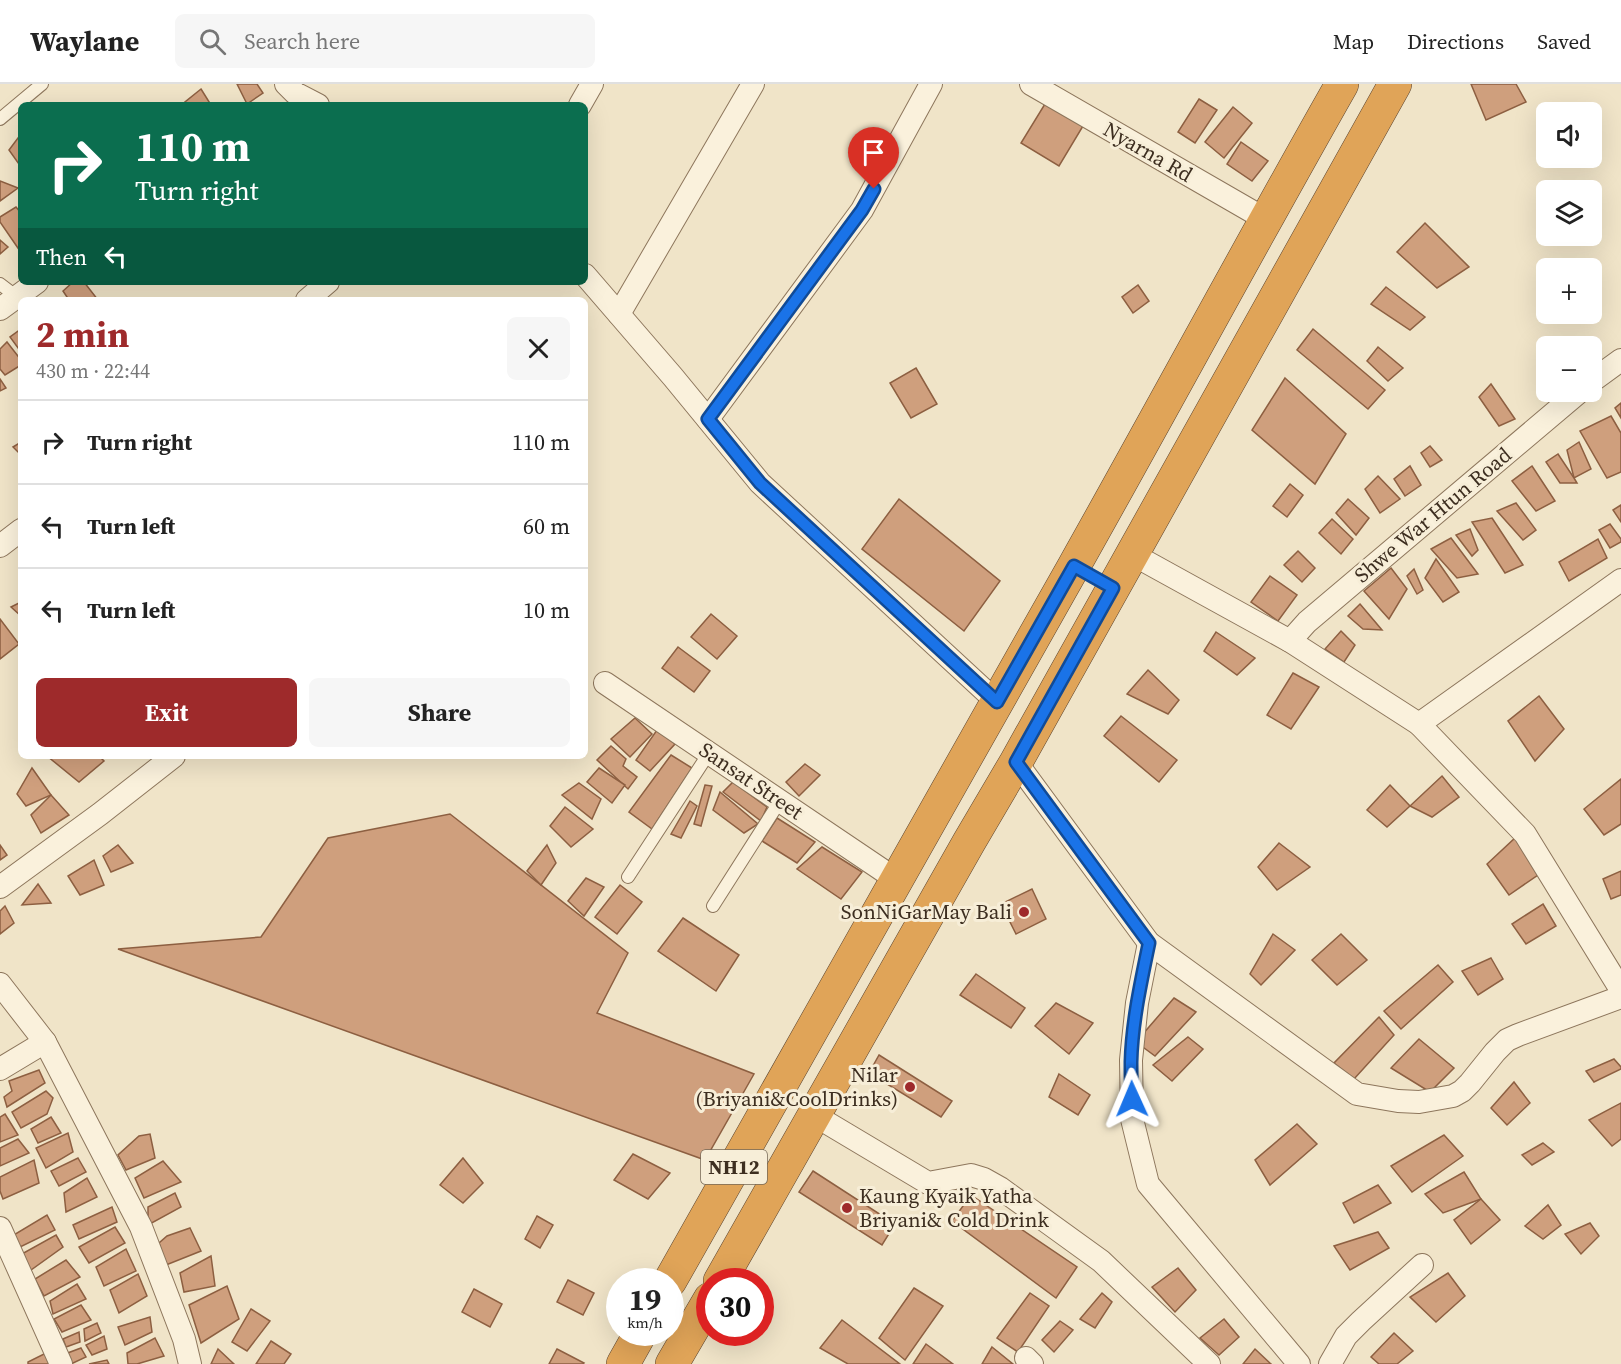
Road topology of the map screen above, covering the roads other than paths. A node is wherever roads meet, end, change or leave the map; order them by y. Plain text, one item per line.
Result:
1 (42, 84) edge
2 (592, 84) edge
3 (753, 84) edge
4 (931, 84) edge
5 (1031, 84) edge
6 (1395, 84) edge
7 (1337, 93) edge
8 (286, 94) edge
9 (20, 102) edge
10 (309, 102) edge
11 (582, 102) edge
12 (18, 104) edge
13 (0, 119) edge
14 (1370, 128) junction
15 (1265, 219) junction
16 (588, 278) edge
17 (30, 285) edge
18 (324, 285) edge
19 (6, 296) edge
20 (310, 297) edge
21 (619, 314) junction
22 (1201, 339) junction
23 (1621, 360) edge
24 (1240, 361) junction
25 (1602, 374) edge
26 (1567, 402) edge
27 (708, 419) junction
28 (18, 532) edge
29 (0, 546) edge
30 (1132, 554) junction
31 (1074, 566) junction
32 (1621, 580) edge
33 (1113, 588) junction
34 (1290, 642) junction
35 (605, 683) dead end
36 (997, 702) junction
37 (1419, 724) junction
38 (709, 753) junction
39 (170, 759) edge
40 (1016, 762) junction
41 (780, 801) junction
42 (931, 819) junction
43 (969, 842) junction
44 (628, 877) dead end
45 (897, 880) junction
46 (0, 887) edge
47 (713, 906) dead end
48 (1149, 943) junction
49 (0, 984) edge
50 (1621, 990) edge
51 (1621, 997) edge
52 (45, 1042) junction
53 (798, 1054) junction
54 (0, 1070) edge
55 (836, 1078) junction
56 (814, 1115) junction
57 (0, 1228) edge
58 (1422, 1265) dead end
59 (677, 1268) edge
60 (727, 1268) edge
61 (693, 1307) edge
62 (633, 1346) edge
63 (61, 1364) edge
64 (190, 1364) edge
65 (622, 1364) edge
66 (672, 1364) edge
67 (1209, 1364) edge
68 (1299, 1364) edge
69 (1330, 1364) edge

1 - 9 lane
2 - 11 street
3 - 21 street
4 - 27 street
5 - 15 street, Nyarna Rd
6 - 14 highway, NH12
7 - 14 highway
7 - 15 highway, NH12
8 - 10 street
12 - 13 lane
14 - 24 highway, NH12
15 - 22 highway, NH12
16 - 21 street
17 - 19 street
18 - 20 street
21 - 27 street
22 - 24 highway
22 - 31 highway, NH12
23 - 25 street
24 - 30 highway, NH12
26 - 34 street, Shwe War Htun Road
27 - 36 street
28 - 29 street
30 - 33 highway, NH12
30 - 34 street
31 - 33 highway
31 - 36 highway, NH12
32 - 37 street
33 - 40 highway, NH12
34 - 37 street
35 - 38 street, Sansat Street
36 - 42 highway, NH12
37 - 50 street
38 - 41 street, Sansat Street
38 - 44 lane
39 - 46 street
40 - 43 highway, NH12
40 - 48 street
41 - 45 street, Sansat Street
41 - 47 lane
42 - 43 highway
42 - 45 highway, NH12
43 - 55 highway, NH12
45 - 53 highway, NH12
48 - 51 street
48 - 68 street
49 - 52 street
52 - 54 street
52 - 64 street
53 - 55 highway
53 - 59 highway, NH12
55 - 56 highway, NH12
56 - 60 highway, NH12
56 - 67 street
57 - 63 street
58 - 69 street
61 - 66 highway
62 - 65 highway

